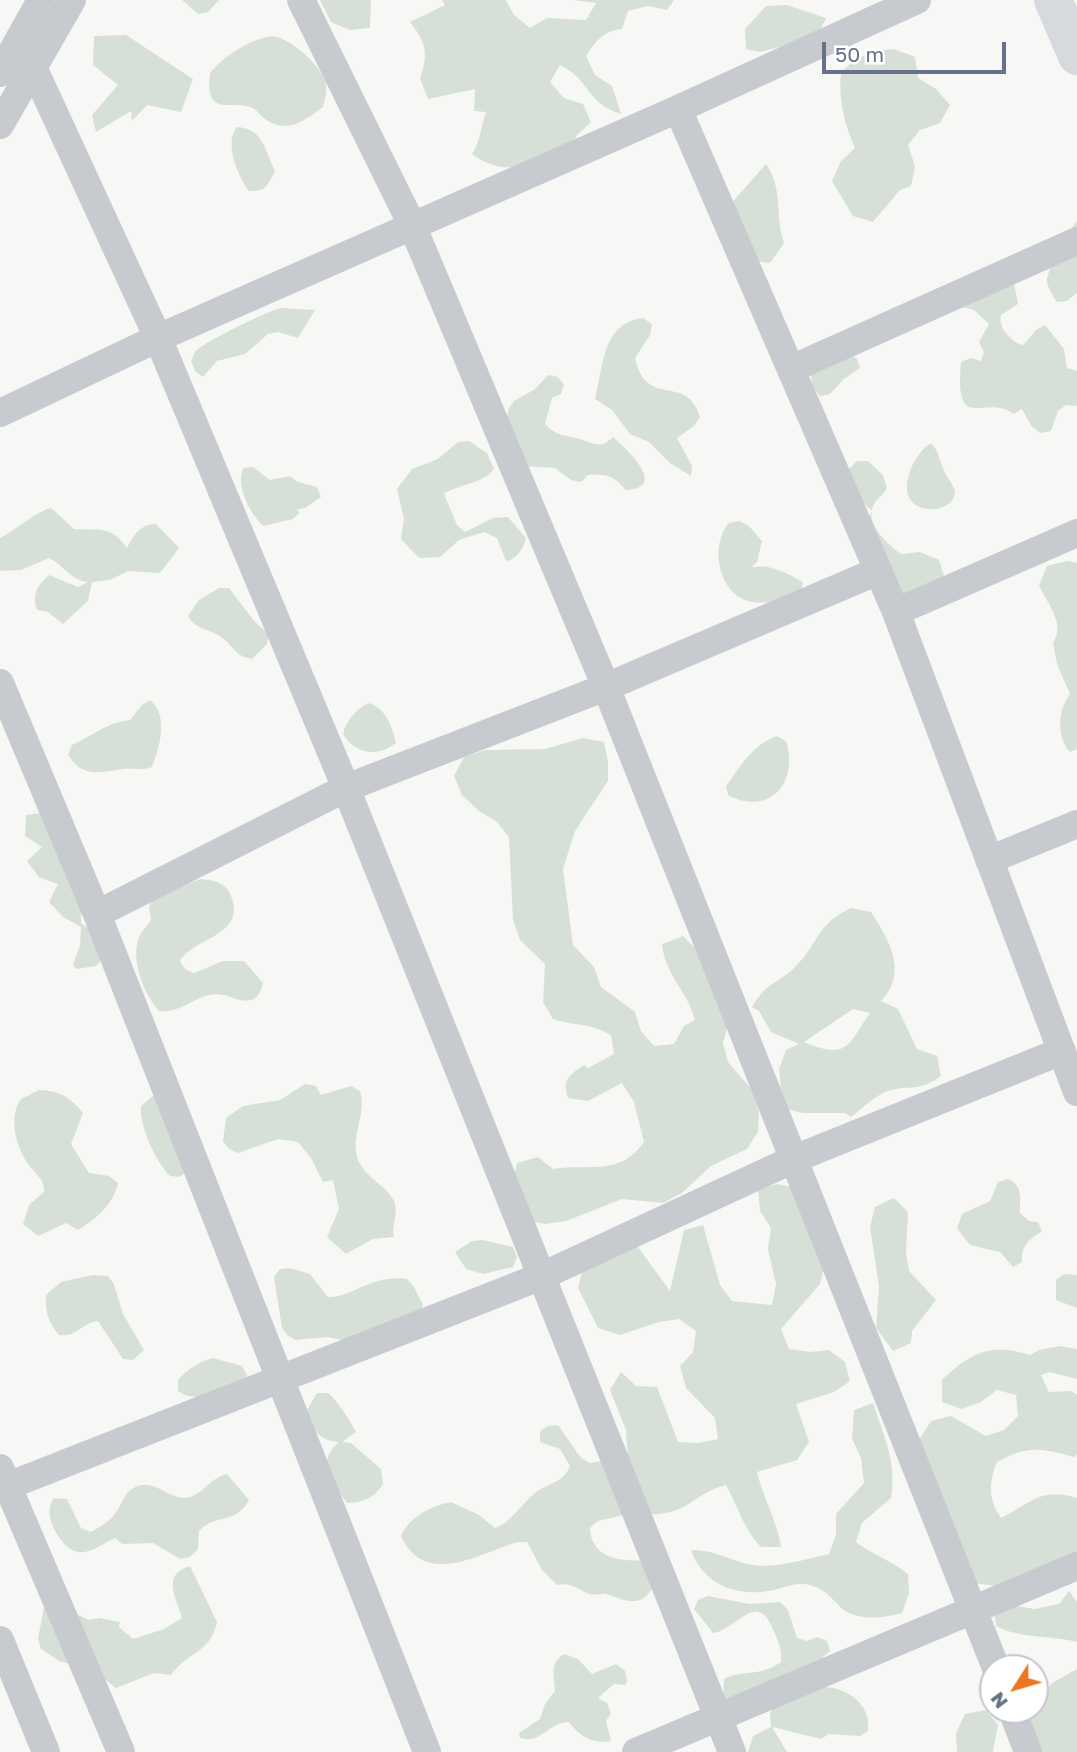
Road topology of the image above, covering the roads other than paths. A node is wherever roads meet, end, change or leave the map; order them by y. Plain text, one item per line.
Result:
1 (40, 0) edge
2 (72, 0) edge
3 (301, 0) edge
4 (918, 0) edge
5 (1053, 0) edge
6 (1077, 56) edge
7 (33, 67) junction
8 (0, 72) edge
9 (678, 109) junction
10 (0, 125) edge
11 (412, 225) junction
12 (1077, 241) edge
13 (158, 338) junction
14 (790, 369) junction
15 (0, 413) edge
16 (1077, 533) edge
17 (878, 571) junction
18 (896, 612) junction
19 (0, 683) edge
20 (606, 687) junction
21 (346, 788) junction
22 (1077, 824) edge
23 (989, 860) junction
24 (97, 914) junction
25 (1062, 1052) junction
26 (1077, 1092) edge
27 (794, 1159) junction
28 (542, 1276) junction
29 (280, 1379) junction
30 (2, 1481) edge
31 (1077, 1566) edge
32 (974, 1610) junction
33 (0, 1640) edge
34 (991, 1654) edge
35 (720, 1719) junction
36 (1017, 1724) edge
37 (46, 1752) edge
38 (121, 1752) edge
39 (427, 1752) edge
40 (636, 1752) edge
41 (732, 1752) edge
42 (1028, 1752) edge

1 - 8 street
2 - 7 street
3 - 11 street
4 - 9 street
5 - 6 street
7 - 10 street
7 - 13 street
9 - 11 street
9 - 14 street
11 - 13 street
11 - 20 street
12 - 14 street
13 - 15 street
13 - 21 street
14 - 17 street
16 - 18 street
17 - 18 street
17 - 20 street
18 - 23 street
19 - 24 street
20 - 21 street
20 - 27 street
21 - 24 street
21 - 28 street
22 - 23 street
23 - 25 street
24 - 29 street
25 - 26 street
25 - 27 street
27 - 28 street
27 - 32 street
28 - 29 street
28 - 35 street
29 - 30 street
29 - 39 street
30 - 38 street
31 - 32 street
32 - 34 street
32 - 35 street
33 - 37 street
35 - 40 street
35 - 41 street
36 - 42 street

